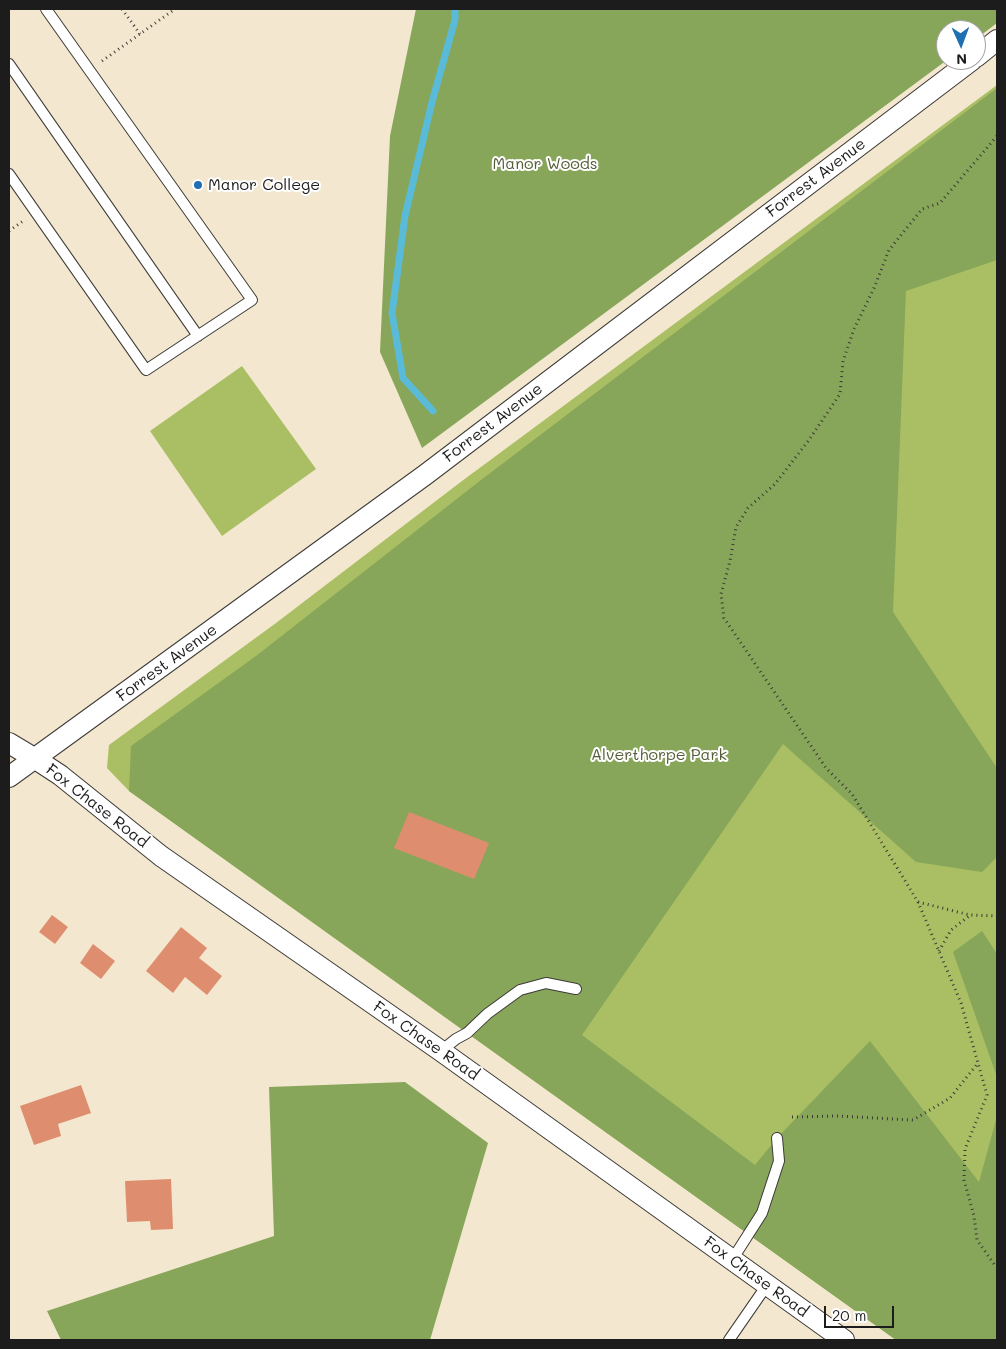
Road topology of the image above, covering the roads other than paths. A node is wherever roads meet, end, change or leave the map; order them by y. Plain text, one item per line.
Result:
1 (46, 9) edge
2 (997, 40) edge
3 (986, 49) edge
4 (9, 64) edge
5 (959, 70) edge
6 (9, 174) edge
7 (198, 336) junction
8 (9, 743) edge
9 (34, 758) junction
10 (9, 778) edge
11 (576, 989) dead end
12 (441, 1051) junction
13 (777, 1138) dead end
14 (732, 1260) junction
15 (767, 1285) junction
16 (729, 1340) edge
17 (844, 1340) edge

1 - 7 lane
2 - 3 street
4 - 7 lane
5 - 9 street, Forrest Avenue
6 - 7 lane
8 - 9 street, Fox Chase Road
9 - 10 street, Forrest Avenue
9 - 12 street, Fox Chase Road
11 - 12 lane
12 - 14 street, Fox Chase Road
13 - 14 lane
14 - 15 street, Fox Chase Road
15 - 16 lane
15 - 17 street, Fox Chase Road

